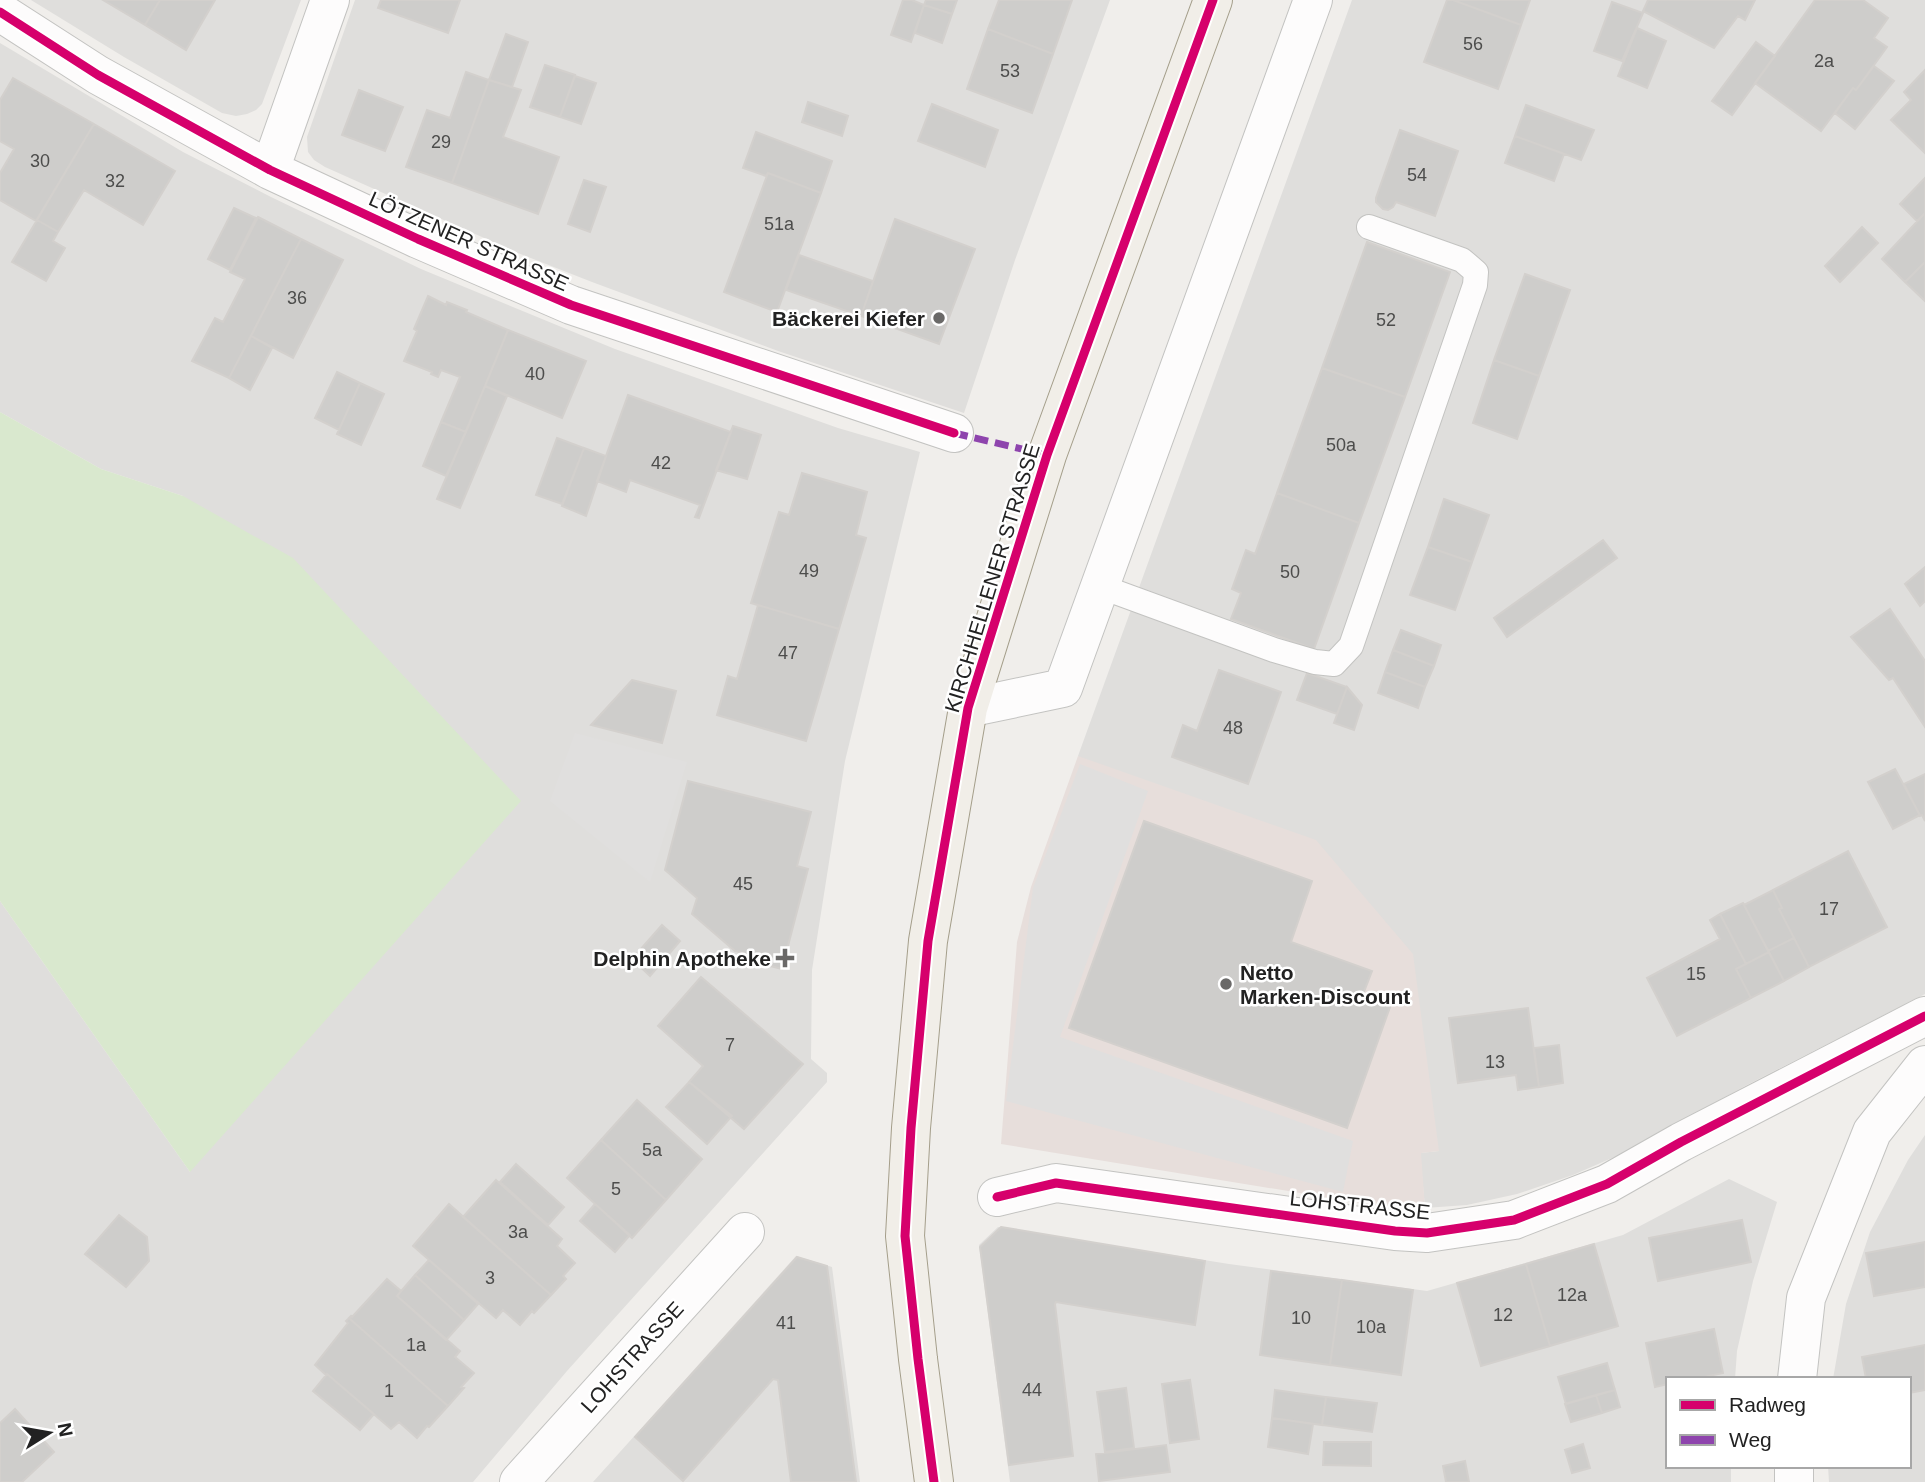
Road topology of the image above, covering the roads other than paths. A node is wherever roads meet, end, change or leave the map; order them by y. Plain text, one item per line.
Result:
1 (330, 0) edge
2 (1213, 0) edge
3 (1313, 0) edge
4 (0, 12) edge
5 (270, 170) junction
6 (1369, 227) dead end
7 (954, 433) dead end
8 (1099, 586) junction
9 (968, 708) junction
10 (1925, 1016) edge
11 (1925, 1065) edge
12 (997, 1198) dead end
13 (745, 1232) dead end
14 (1797, 1377) edge
15 (519, 1482) edge
16 (934, 1482) edge

1 - 5 street
2 - 9 main road, KIRCHHELLENER STRASSE
3 - 8 street, KIRCHHELLENER STRASSE
4 - 5 street, LÖTZENER STRASSE
5 - 7 street, LÖTZENER STRASSE
6 - 8 lane
8 - 9 street, KIRCHHELLENER STRASSE
9 - 16 main road, KIRCHHELLENER STRASSE
10 - 12 street, LOHSTRASSE
11 - 14 street
13 - 15 street, LOHSTRASSE

